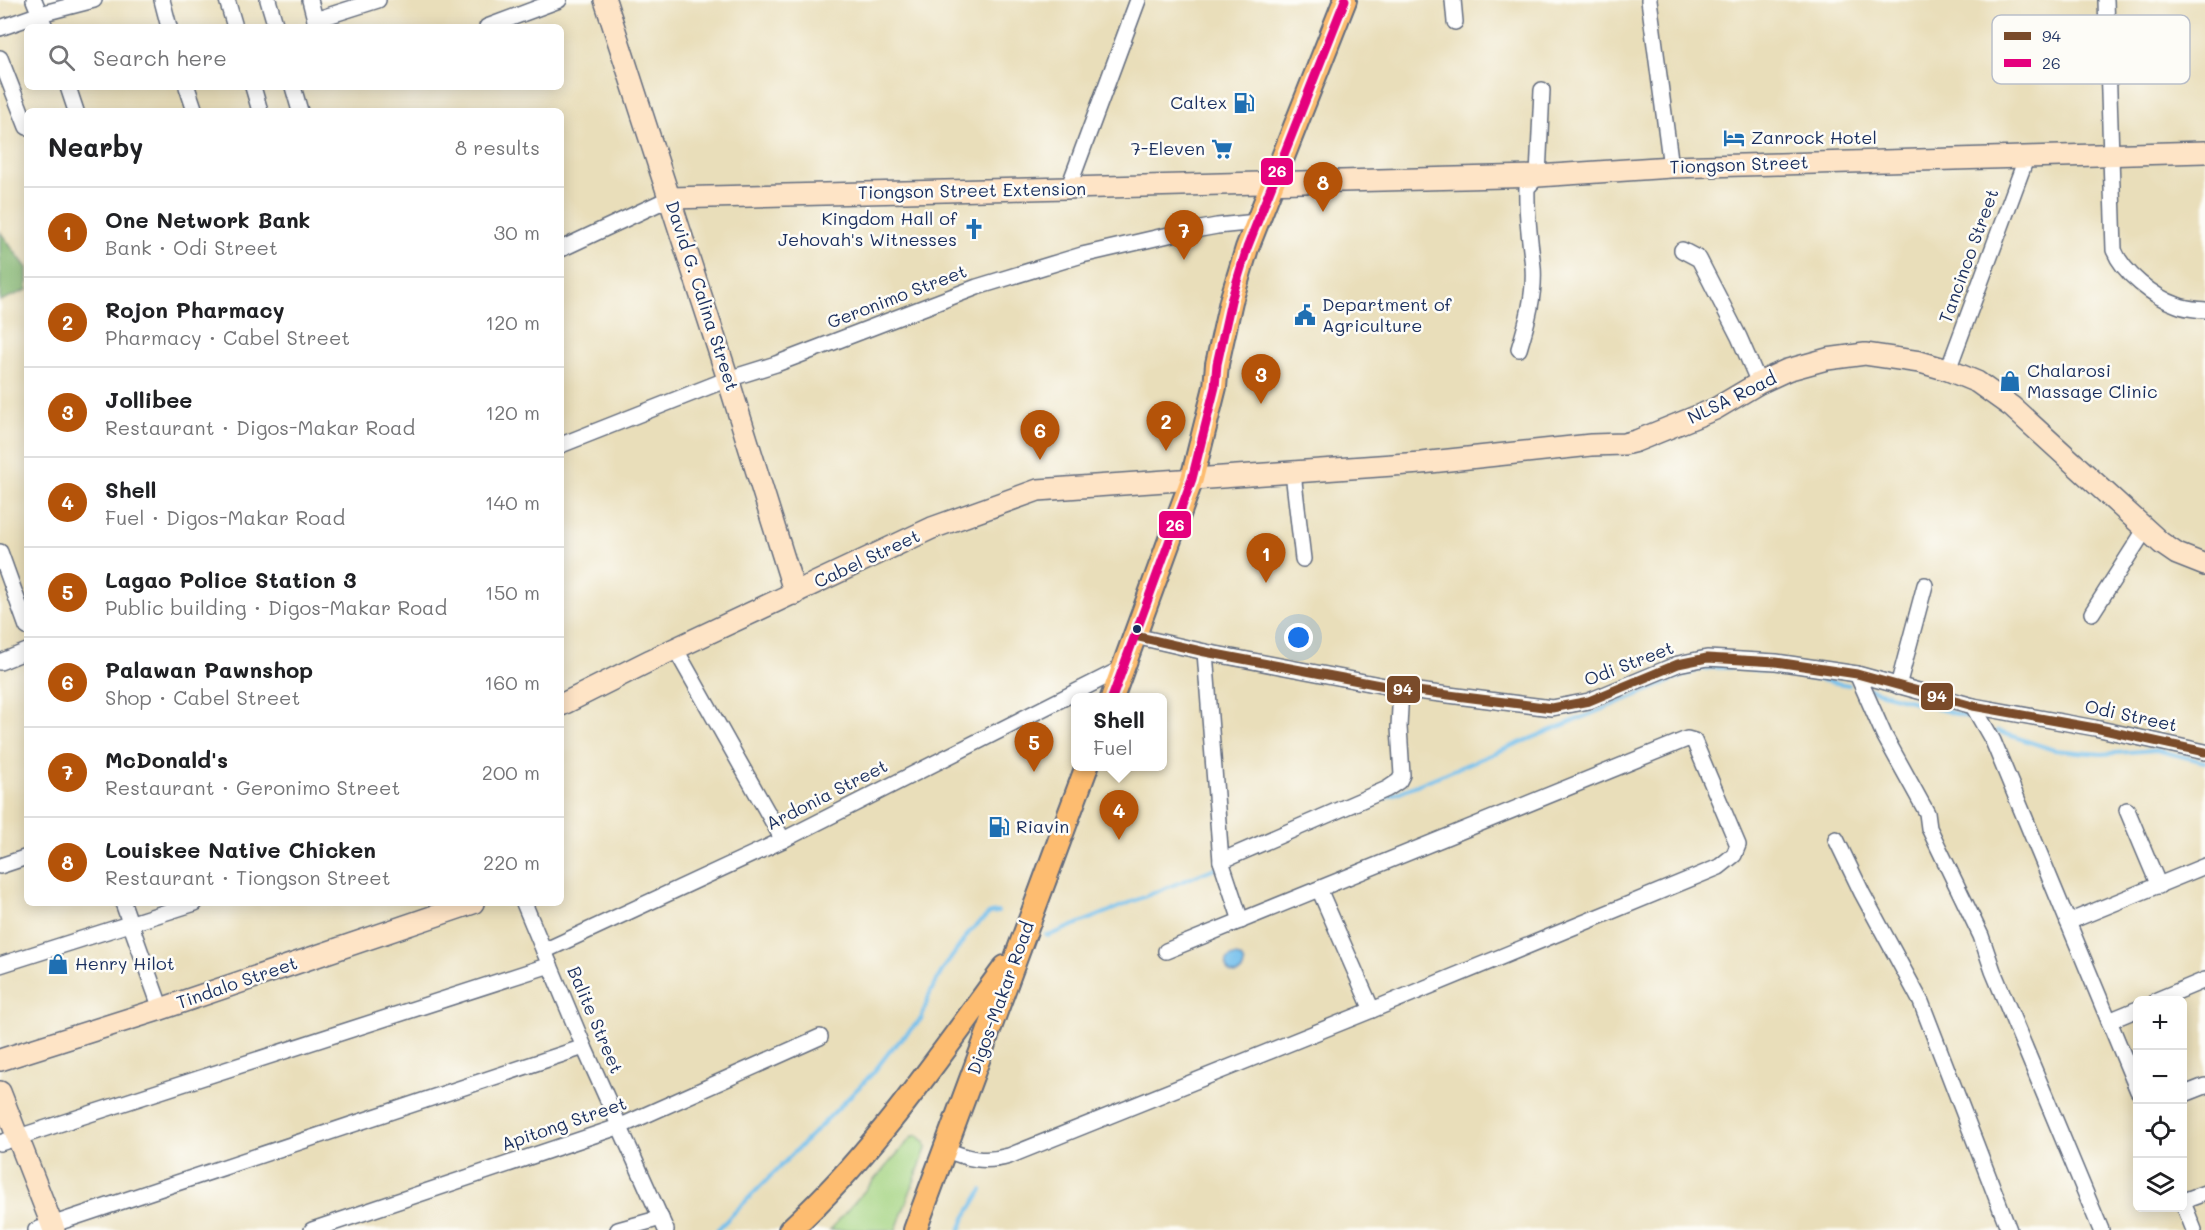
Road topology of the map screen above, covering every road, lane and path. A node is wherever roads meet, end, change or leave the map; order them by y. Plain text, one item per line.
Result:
1 (94, 0) edge
2 (162, 0) edge
3 (227, 0) edge
4 (268, 0) edge
5 (310, 0) edge
6 (378, 0) edge
7 (560, 0) edge
8 (605, 0) edge
9 (1138, 0) edge
10 (1345, 0) edge
11 (1453, 0) edge
12 (1649, 0) edge
13 (2106, 0) edge
14 (532, 5) edge
15 (40, 14) edge
16 (2106, 15) edge
17 (1455, 22) dead end
18 (168, 24) edge
19 (234, 24) edge
20 (275, 24) edge
21 (316, 24) edge
22 (492, 24) edge
23 (0, 28) edge
24 (0, 58) edge
25 (2109, 84) edge
26 (69, 90) edge
27 (189, 90) edge
28 (254, 90) edge
29 (294, 90) edge
30 (1542, 90) dead end
31 (75, 108) edge
32 (193, 108) edge
33 (259, 108) edge
34 (299, 108) edge
35 (24, 119) edge
36 (2205, 152) edge
37 (2111, 154) junction
38 (2027, 156) junction
39 (1671, 167) junction
40 (1538, 176) junction
41 (1273, 184) junction
42 (1068, 189) junction
43 (670, 198) junction
44 (1257, 222) junction
45 (564, 248) edge
46 (1682, 250) dead end
47 (2205, 310) edge
48 (1519, 349) dead end
49 (1948, 370) junction
50 (728, 379) junction
51 (1759, 383) junction
52 (564, 444) edge
53 (1293, 473) junction
54 (1192, 479) junction
55 (2145, 530) junction
56 (0, 552) edge
57 (1303, 559) dead end
58 (2205, 564) edge
59 (1924, 585) dead end
60 (795, 594) junction
61 (2092, 613) dead end
62 (24, 619) edge
63 (1135, 636) junction
64 (676, 650) junction
65 (24, 652) edge
66 (1205, 652) junction
67 (0, 662) edge
68 (1123, 668) junction
69 (1857, 674) junction
70 (1898, 686) junction
71 (1401, 689) junction
72 (1074, 693) edge
73 (1114, 693) edge
74 (1071, 694) edge
75 (564, 704) edge
76 (1973, 706) junction
77 (2205, 752) edge
78 (1085, 771) edge
79 (2127, 810) dead end
80 (783, 840) junction
81 (1836, 840) dead end
82 (24, 858) edge
83 (1221, 861) junction
84 (0, 866) edge
85 (2205, 866) edge
86 (2159, 886) junction
87 (1319, 889) junction
88 (124, 906) edge
89 (186, 906) edge
90 (463, 906) edge
91 (525, 906) edge
92 (1241, 921) junction
93 (2068, 922) junction
94 (130, 924) junction
95 (1022, 944) junction
96 (1166, 951) dead end
97 (547, 958) junction
98 (0, 965) edge
99 (2205, 980) edge
100 (2167, 996) edge
101 (160, 1009) junction
102 (1372, 1010) junction
103 (2133, 1011) edge
104 (2109, 1021) junction
105 (820, 1037) dead end
106 (584, 1047) junction
107 (0, 1060) edge
108 (2133, 1079) edge
109 (2205, 1086) edge
110 (0, 1092) edge
111 (2187, 1093) edge
112 (621, 1126) junction
113 (9, 1140) edge
114 (945, 1149) junction
115 (2205, 1193) edge
116 (2187, 1200) edge
117 (2187, 1212) edge
118 (663, 1224) edge
119 (48, 1228) edge
120 (312, 1230) edge
121 (618, 1230) edge
122 (790, 1230) edge
123 (915, 1230) edge
124 (2009, 1230) edge
125 (2101, 1230) edge
126 (2194, 1230) edge

1 - 15 street
2 - 18 street
3 - 19 street
4 - 20 street
5 - 21 street
6 - 21 street
7 - 14 street
8 - 43 street, David G. Calina Street
9 - 42 street
10 - 41 main road
11 - 17 street
12 - 39 street
13 - 16 street
14 - 22 street
15 - 23 street
24 - 35 street
25 - 37 street
26 - 31 street
27 - 32 street
28 - 33 street
29 - 34 street
30 - 40 street
36 - 37 street, Tiongson Street
37 - 38 street, Tiongson Street
37 - 47 street
38 - 39 street, Tiongson Street
38 - 49 street, Tancinco Street
39 - 40 street, Tiongson Street
40 - 41 street, Tiongson Street
40 - 48 street
41 - 42 street, Tiongson Street Extension
41 - 44 main road
42 - 43 street, Tiongson Street Extension
43 - 45 street
43 - 50 street, David G. Calina Street
44 - 50 street, Geronimo Street
44 - 54 main road
46 - 51 street
49 - 51 street, NLSA Road
49 - 55 street, NLSA Road
50 - 52 street, Geronimo Street
50 - 60 street, David G. Calina Street
51 - 53 street, NLSA Road
53 - 54 street, NLSA Road
53 - 57 street
54 - 60 street, Cabel Street
54 - 63 main road
55 - 58 street, NLSA Road
55 - 61 street
56 - 62 street
59 - 70 street
60 - 64 street, Cabel Street
63 - 66 street, Odi Street
63 - 68 main road
64 - 75 street, Cabel Street
64 - 80 street
65 - 67 street
66 - 71 street, Odi Street
66 - 83 street
68 - 72 street, Ardonia Street
68 - 73 main road
69 - 70 street, Odi Street
69 - 71 street, Odi Street
69 - 125 street
70 - 76 street, Odi Street
71 - 83 street
74 - 80 street, Ardonia Street
76 - 77 street, Odi Street
76 - 93 street
78 - 95 main road, Digos-Makar Road
79 - 86 street
80 - 97 street, Ardonia Street
81 - 124 street
82 - 84 street
83 - 92 street
85 - 86 street
86 - 93 street
87 - 92 street
87 - 102 street
87 - 102 street
88 - 94 street
89 - 94 street
90 - 101 street, Tindalo Street
91 - 97 street, Balite Street
92 - 96 street
93 - 104 street
94 - 98 street
94 - 101 street
95 - 114 main road, Digos-Makar Road
95 - 122 main road
97 - 106 street, Balite Street
97 - 113 street, Ardonia Street
99 - 100 street
101 - 107 street, Tindalo Street
102 - 114 street
103 - 104 street
104 - 108 street
105 - 112 street, Apitong Street
106 - 112 street, Balite Street
106 - 119 street
109 - 111 street
110 - 113 street
112 - 118 street, Balite Street
112 - 120 street, Apitong Street
113 - 119 street
114 - 123 main road, Digos-Makar Road
115 - 116 street
117 - 126 street
118 - 121 street

